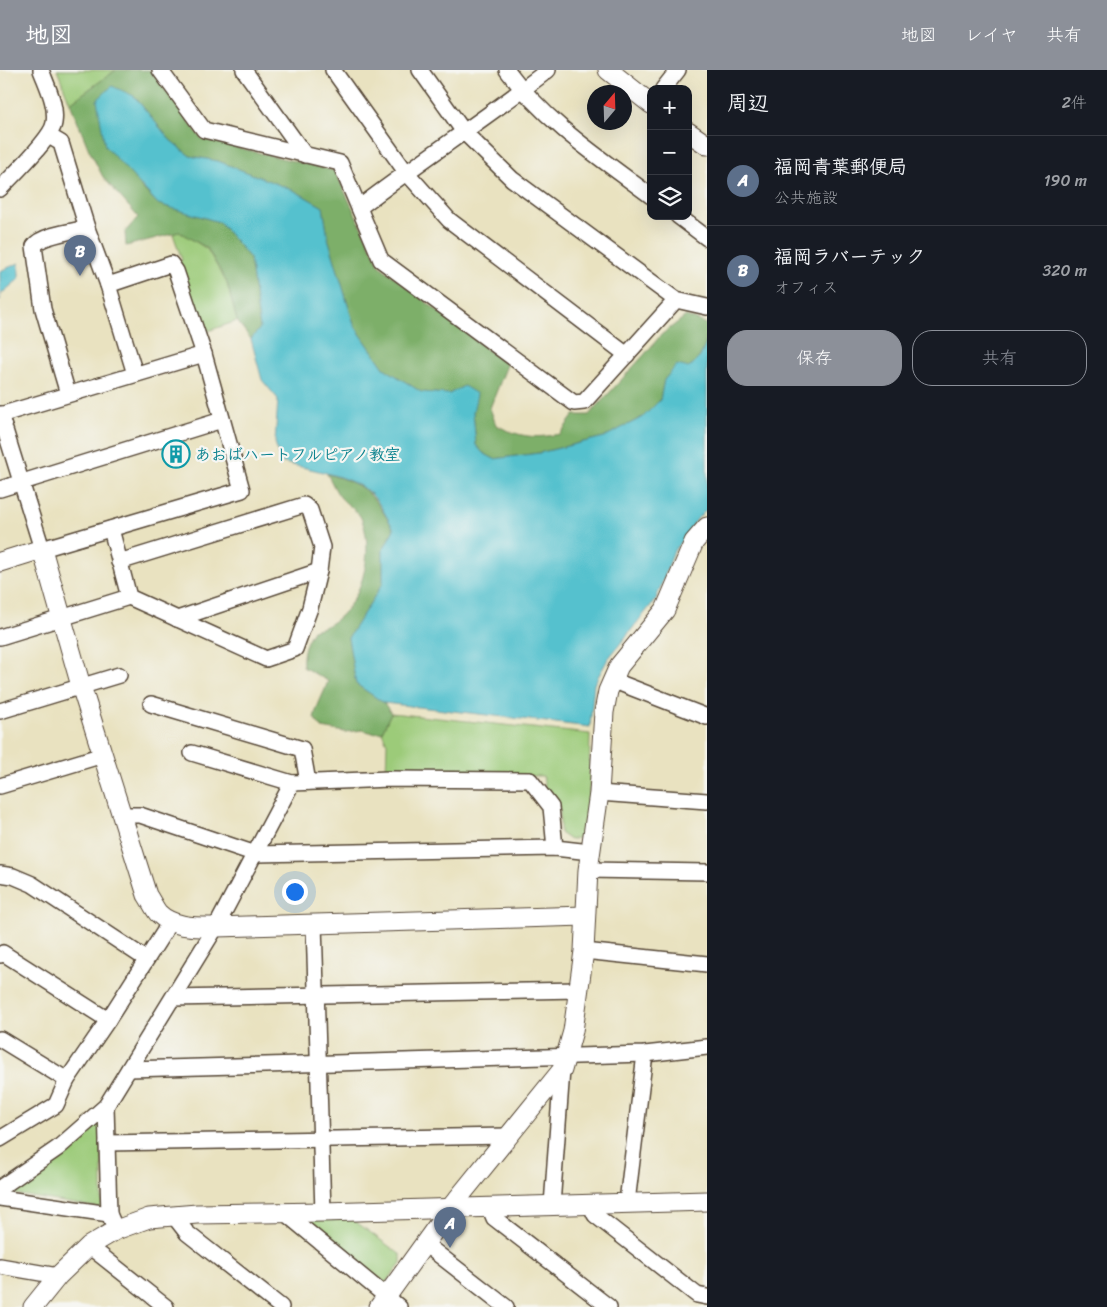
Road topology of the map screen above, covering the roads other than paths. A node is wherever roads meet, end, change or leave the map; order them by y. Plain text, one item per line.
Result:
1 (41, 70) edge
2 (160, 70) edge
3 (244, 70) edge
4 (333, 70) edge
5 (420, 70) edge
6 (507, 70) edge
7 (548, 70) edge
8 (608, 70) edge
9 (678, 70) edge
10 (665, 85) edge
11 (522, 91) junction
12 (647, 101) edge
13 (464, 132) junction
14 (692, 135) edge
15 (49, 136) junction
16 (707, 145) edge
17 (305, 155) junction
18 (406, 172) junction
19 (0, 189) edge
20 (647, 193) edge
21 (360, 207) junction
22 (683, 220) edge
23 (87, 228) junction
24 (707, 238) edge
25 (108, 285) junction
26 (676, 300) junction
27 (707, 307) edge
28 (204, 354) junction
29 (627, 355) junction
30 (135, 374) junction
31 (68, 394) junction
32 (0, 415) edge
33 (222, 420) junction
34 (22, 482) junction
35 (0, 489) edge
36 (707, 527) edge
37 (111, 529) junction
38 (42, 549) junction
39 (0, 562) edge
40 (119, 562) junction
41 (318, 571) junction
42 (129, 597) junction
43 (61, 618) junction
44 (177, 619) junction
45 (0, 637) edge
46 (119, 674) dead end
47 (612, 680) junction
48 (81, 686) junction
49 (151, 704) dead end
50 (0, 711) edge
51 (707, 717) edge
52 (192, 753) dead end
53 (103, 754) junction
54 (308, 782) junction
55 (292, 783) junction
56 (0, 786) edge
57 (599, 793) junction
58 (707, 801) edge
59 (123, 815) junction
60 (555, 848) junction
61 (256, 854) junction
62 (589, 861) junction
63 (707, 872) edge
64 (0, 874) edge
65 (585, 916) junction
66 (169, 920) junction
67 (314, 924) junction
68 (216, 927) junction
69 (584, 951) junction
70 (0, 955) edge
71 (146, 959) junction
72 (707, 964) edge
73 (578, 990) junction
74 (316, 995) junction
75 (173, 998) junction
76 (108, 1020) junction
77 (2, 1043) edge
78 (707, 1048) edge
79 (645, 1054) junction
80 (318, 1063) junction
81 (564, 1063) junction
82 (129, 1068) junction
83 (67, 1080) junction
84 (106, 1106) junction
85 (510, 1136) junction
86 (320, 1138) junction
87 (0, 1139) edge
88 (107, 1143) junction
89 (0, 1188) edge
90 (0, 1198) edge
91 (707, 1200) edge
92 (627, 1202) junction
93 (590, 1204) junction
94 (552, 1205) junction
95 (489, 1206) junction
96 (452, 1207) junction
97 (323, 1212) junction
98 (285, 1213) junction
99 (173, 1216) junction
100 (112, 1222) junction
101 (425, 1244) junction
102 (89, 1246) junction
103 (0, 1266) edge
104 (58, 1276) junction
105 (707, 1297) edge
106 (388, 1304) edge
107 (39, 1305) edge
108 (166, 1307) edge
109 (280, 1307) edge
110 (506, 1307) edge
111 (609, 1307) edge

1 - 15 street
2 - 17 street
3 - 17 street
4 - 18 street
5 - 13 street
6 - 11 street
7 - 11 street
8 - 12 street
9 - 10 street
11 - 13 street
11 - 20 street
13 - 18 street
13 - 26 street
14 - 16 street
15 - 19 street
15 - 23 street
17 - 21 street
18 - 21 street
18 - 29 street
21 - 29 street
22 - 24 street
23 - 25 street
23 - 31 street
25 - 28 street
25 - 30 street
26 - 27 street
26 - 29 street
28 - 30 street
28 - 33 street
30 - 31 street
31 - 32 street
32 - 34 street
33 - 34 street
33 - 37 street
34 - 35 street
34 - 38 street
36 - 47 street
37 - 38 street
37 - 40 street
38 - 39 street
38 - 43 street
40 - 41 street
40 - 42 street
41 - 44 street
41 - 44 street
42 - 43 street
42 - 44 street
43 - 45 street
43 - 48 street
46 - 48 street
47 - 51 street
47 - 57 street
48 - 50 street
48 - 53 street
49 - 54 street
52 - 55 street
53 - 56 street
53 - 59 street
54 - 55 street
54 - 60 street
55 - 61 street
57 - 58 street
57 - 62 street
59 - 61 street
59 - 66 street
60 - 61 street
60 - 62 street
61 - 68 street
62 - 63 street
62 - 65 street
64 - 71 street
65 - 67 street
65 - 69 street
66 - 68 street
66 - 71 street
67 - 68 street
67 - 74 street
68 - 75 street
69 - 72 street
69 - 73 street
70 - 76 street
71 - 76 street
73 - 74 street
73 - 81 street
74 - 75 street
74 - 80 street
75 - 82 street
76 - 83 street
77 - 83 street
78 - 79 street
79 - 81 street
79 - 92 street
80 - 81 street
80 - 82 street
80 - 86 street
81 - 85 street
81 - 94 street
82 - 84 street
83 - 87 street
84 - 88 street
84 - 89 street
85 - 86 street
85 - 96 street
86 - 88 street
86 - 97 street
88 - 100 street
90 - 100 street
91 - 92 street
92 - 93 street
93 - 94 street
93 - 105 street
94 - 95 street
95 - 96 street
95 - 111 street
96 - 97 street
96 - 101 street
97 - 98 street
98 - 99 street
98 - 106 street
99 - 100 street
99 - 109 street
100 - 102 street
101 - 106 street
101 - 110 street
102 - 104 street
102 - 108 street
103 - 104 street
104 - 107 street

